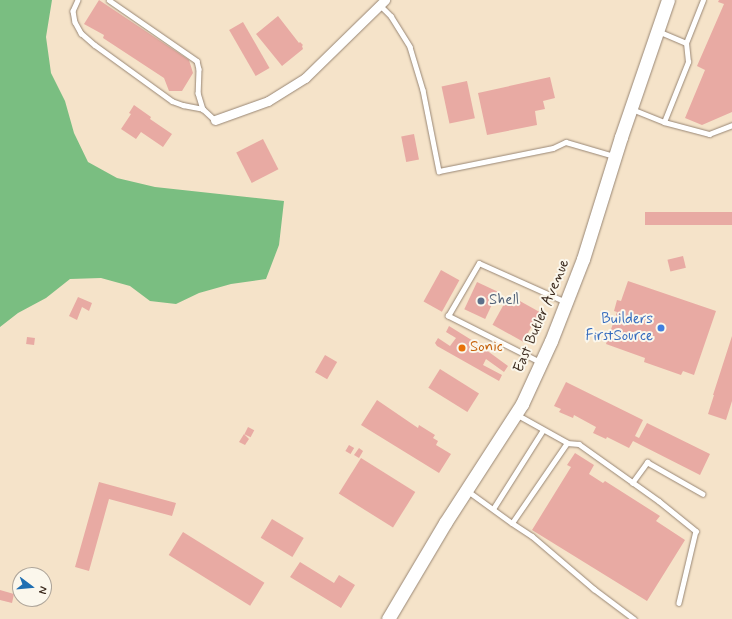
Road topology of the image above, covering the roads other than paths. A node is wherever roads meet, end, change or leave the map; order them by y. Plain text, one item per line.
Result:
1 (78, 0) edge
2 (109, 0) edge
3 (668, 0) edge
4 (703, 0) edge
5 (382, 2) edge
6 (658, 31) junction
7 (686, 43) junction
8 (203, 109) junction
9 (631, 109) junction
10 (215, 120) joint
11 (664, 122) junction
12 (732, 125) edge
13 (615, 156) junction
14 (566, 302) junction
15 (541, 363) junction
16 (515, 414) junction
17 (543, 430) junction
18 (567, 442) junction
19 (632, 483) junction
20 (466, 490) junction
21 (703, 494) dead end
22 (493, 509) junction
23 (512, 523) junction
24 (678, 603) dead end
25 (388, 619) edge
26 (634, 619) edge

1 - 8 lane
2 - 8 lane
3 - 6 main road, East Butler Avenue
4 - 7 lane
5 - 10 street
5 - 13 lane
6 - 7 lane
6 - 9 main road, East Butler Avenue
7 - 11 lane
8 - 10 lane
9 - 11 lane
9 - 13 main road, East Butler Avenue
11 - 12 lane
13 - 14 main road, East Butler Avenue
14 - 15 main road, East Butler Avenue
14 - 15 lane
15 - 16 main road, East Butler Avenue
16 - 17 lane
16 - 20 main road, East Butler Avenue
17 - 18 lane
17 - 22 lane
18 - 19 lane
18 - 23 lane
19 - 21 lane
19 - 24 lane
20 - 22 lane
20 - 25 main road, East Butler Avenue
22 - 23 lane
23 - 26 lane

